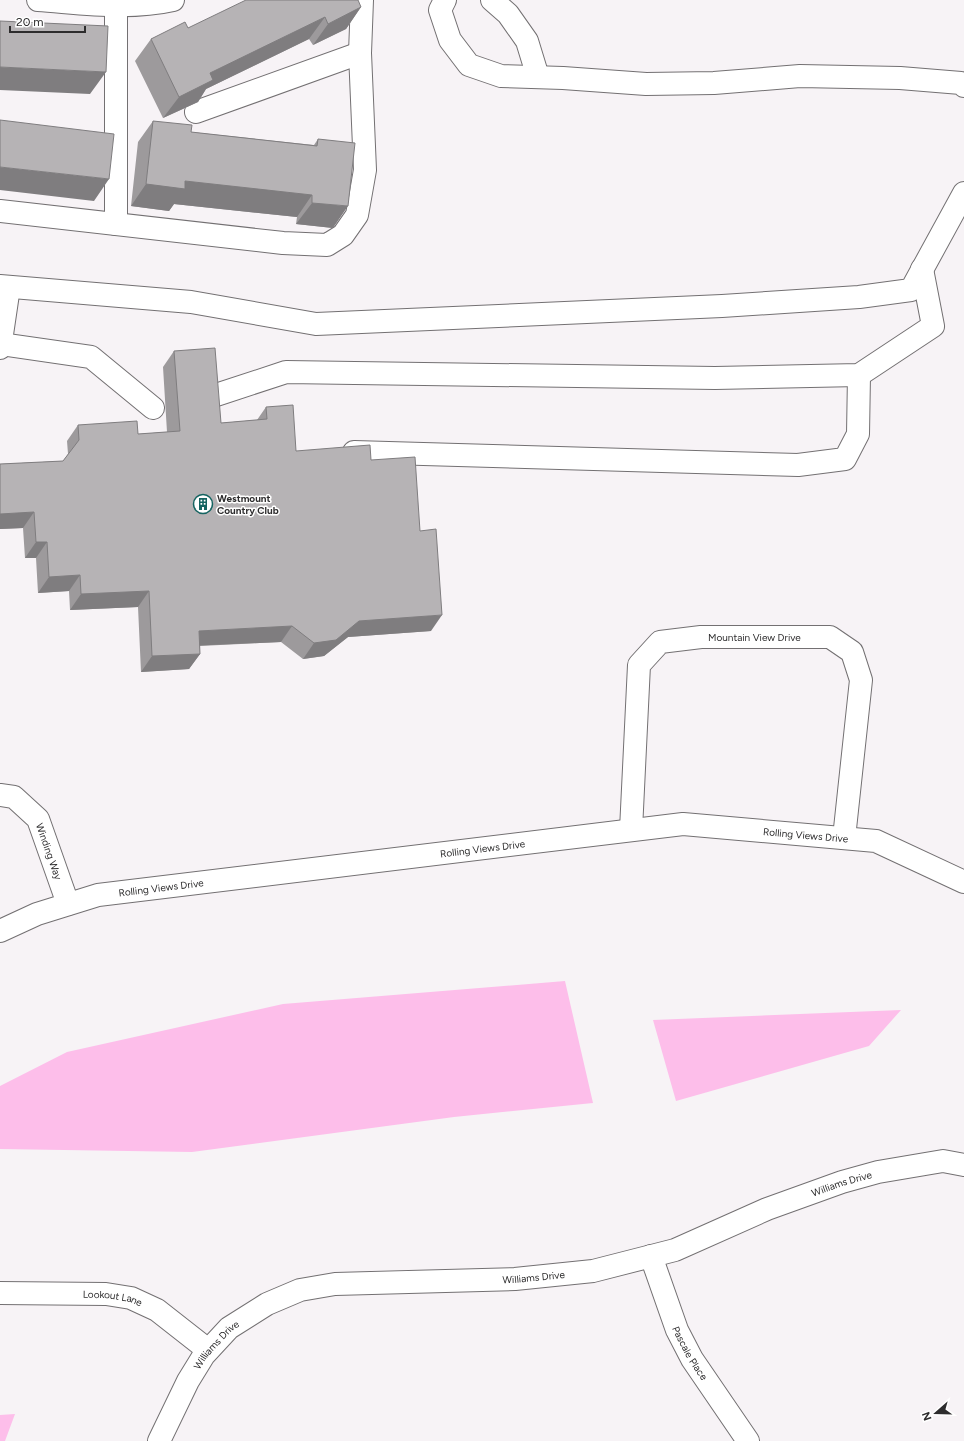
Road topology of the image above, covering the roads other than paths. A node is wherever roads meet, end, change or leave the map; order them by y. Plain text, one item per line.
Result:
1 (38, 0) edge
2 (173, 0) edge
3 (362, 0) edge
4 (445, 0) edge
5 (492, 0) edge
6 (116, 5) junction
7 (360, 53) junction
8 (538, 77) junction
9 (964, 86) edge
10 (196, 112) edge
11 (964, 193) edge
12 (0, 211) edge
13 (116, 224) junction
14 (922, 269) junction
15 (4, 286) edge
16 (0, 344) edge
17 (0, 348) edge
18 (859, 375) junction
19 (213, 396) edge
20 (153, 408) dead end
21 (354, 452) edge
22 (0, 795) edge
23 (631, 830) junction
24 (844, 838) junction
25 (964, 882) edge
26 (68, 904) junction
27 (0, 931) edge
28 (964, 1165) edge
29 (651, 1256) junction
30 (0, 1293) edge
31 (208, 1350) junction
32 (159, 1441) edge
33 (748, 1441) edge

1 - 6 street
2 - 6 street
3 - 7 street
4 - 8 street
5 - 8 street
6 - 13 street
7 - 10 street
7 - 13 street
8 - 9 street
11 - 14 street
12 - 13 street
14 - 15 street
14 - 18 street
15 - 16 street
16 - 17 street
16 - 20 street
18 - 19 street
18 - 21 street
22 - 26 street, Winding Way
23 - 24 street, Rolling Views Drive
23 - 24 street, Mountain View Drive
23 - 26 street, Rolling Views Drive
24 - 25 street, Rolling Views Drive
26 - 27 street, Rolling Views Drive
28 - 29 street, Williams Drive
29 - 31 street, Williams Drive
29 - 33 street, Pascale Place
30 - 31 street, Lookout Lane
31 - 32 street, Williams Drive

